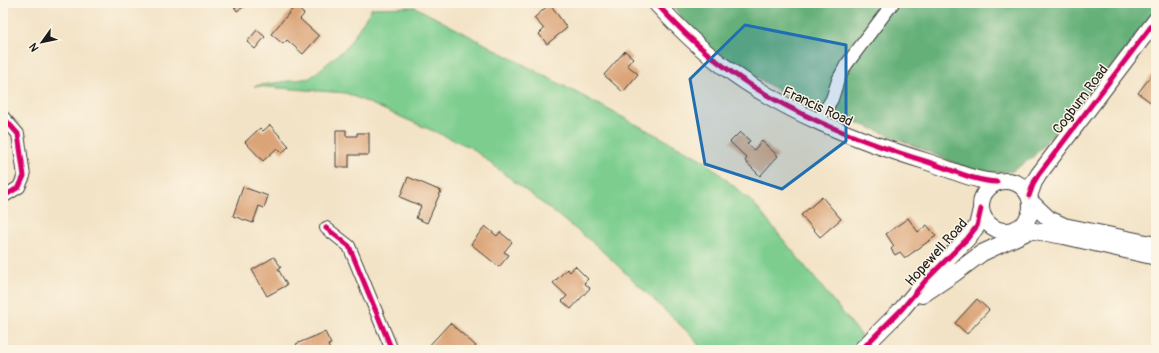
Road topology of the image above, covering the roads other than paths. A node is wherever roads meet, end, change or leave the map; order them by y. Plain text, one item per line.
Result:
1 (656, 3) edge
2 (893, 3) edge
3 (1156, 20) edge
4 (1100, 93) junction
5 (3, 117) edge
6 (819, 120) junction
7 (901, 154) junction
8 (1003, 181) junction
9 (3, 197) edge
10 (1030, 199) junction
11 (982, 205) junction
12 (326, 228) dead end
13 (1017, 230) junction
14 (1156, 245) edge
15 (1156, 257) edge
16 (919, 297) junction
17 (902, 309) junction
18 (392, 350) edge
19 (861, 350) edge

1 - 6 street, Francis Road
2 - 6 street
3 - 4 street, Cogburn Road
4 - 8 street, Cogburn Road
4 - 10 street, Cogburn Road
5 - 9 street
6 - 7 street, Francis Road
7 - 8 street, Francis Road
7 - 11 street, Francis Road
8 - 10 street
8 - 11 street
10 - 13 street
10 - 14 street
11 - 13 street
11 - 17 street, Hopewell Road
12 - 18 street
13 - 15 street
13 - 16 street
13 - 16 street, Hopewell Road
16 - 17 street, Hopewell Road
17 - 19 street, Hopewell Road

